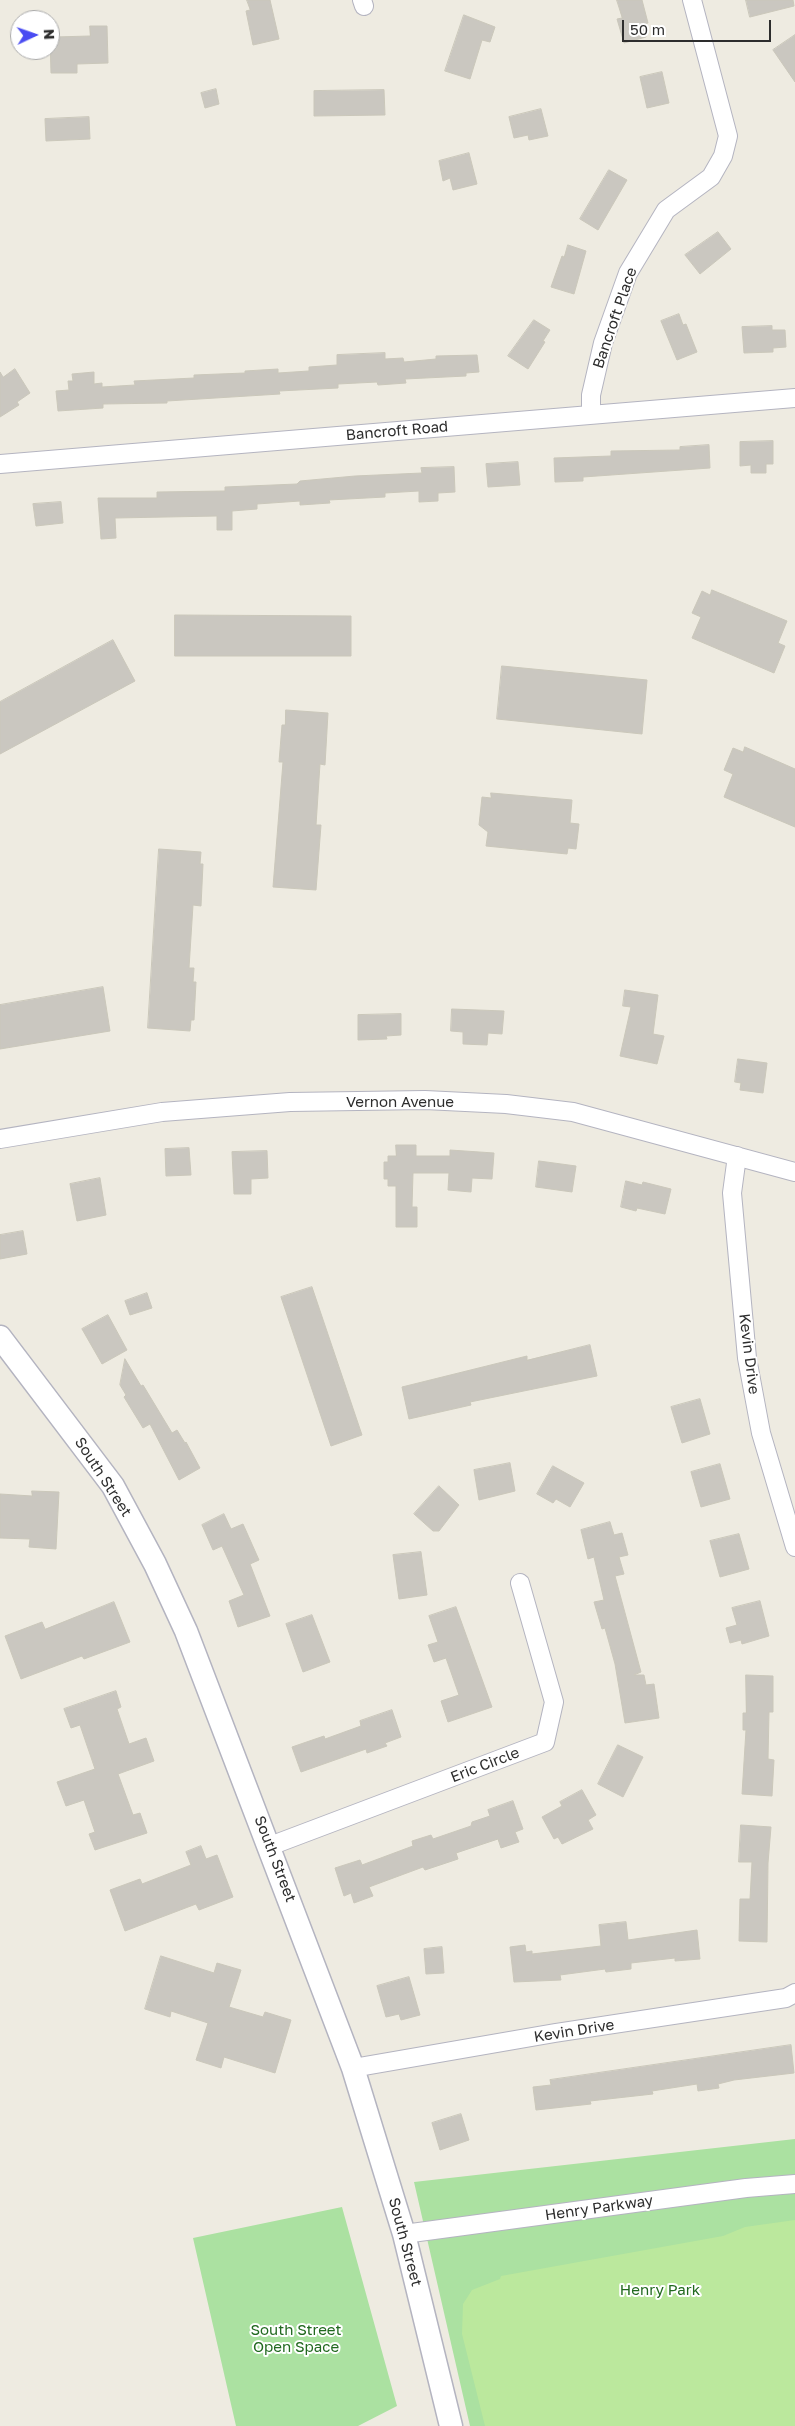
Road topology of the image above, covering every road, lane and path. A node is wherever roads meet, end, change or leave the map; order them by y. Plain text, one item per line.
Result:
1 (692, 0) edge
2 (795, 398) edge
3 (591, 414) junction
4 (0, 464) edge
5 (0, 1139) edge
6 (737, 1156) junction
7 (795, 1172) edge
8 (0, 1337) edge
9 (795, 1547) edge
10 (520, 1584) dead end
11 (270, 1846) junction
12 (795, 1993) edge
13 (353, 2068) junction
14 (795, 2184) edge
15 (404, 2234) junction
16 (451, 2426) edge

1 - 3 street, Bancroft Place
2 - 3 street, Bancroft Road
3 - 4 street, Bancroft Road
5 - 6 street, Vernon Avenue
6 - 7 street, Vernon Avenue
6 - 9 street, Kevin Drive
8 - 11 street, South Street
10 - 11 street, Eric Circle
11 - 13 street, South Street
12 - 13 street, Kevin Drive
13 - 15 street, South Street
14 - 15 street, Henry Parkway
15 - 16 street, South Street

